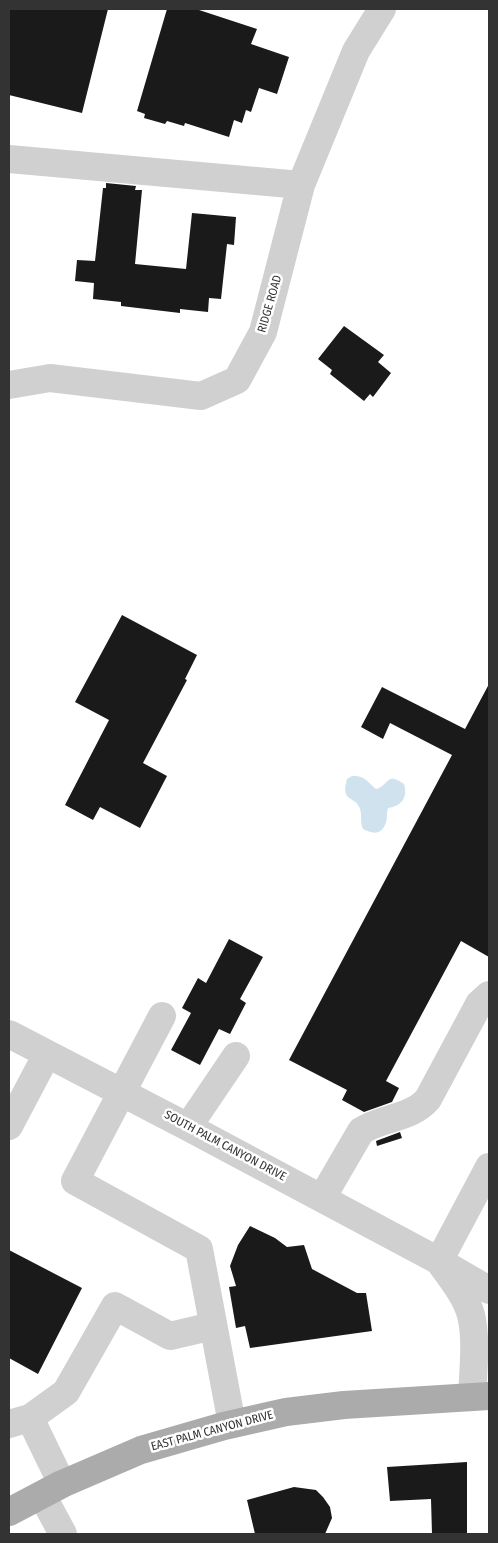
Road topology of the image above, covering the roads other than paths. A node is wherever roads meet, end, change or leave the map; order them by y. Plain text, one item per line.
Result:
1 (382, 9) edge
2 (9, 159) edge
3 (301, 185) junction
4 (9, 385) edge
5 (489, 995) edge
6 (162, 1016) dead end
7 (9, 1034) edge
8 (47, 1054) junction
9 (236, 1056) dead end
10 (123, 1093) junction
11 (9, 1126) edge
12 (188, 1127) junction
13 (489, 1167) edge
14 (322, 1198) junction
15 (439, 1261) junction
16 (489, 1290) edge
17 (213, 1326) junction
18 (481, 1397) edge
19 (19, 1421) edge
20 (232, 1424) junction
21 (52, 1490) junction
22 (9, 1512) edge
23 (63, 1534) edge

1 - 3 street, RIDGE ROAD
2 - 3 street
3 - 4 street, RIDGE ROAD
5 - 14 street
6 - 10 street
7 - 8 street, SOUTH PALM CANYON DRIVE
8 - 10 street, SOUTH PALM CANYON DRIVE
8 - 11 street
9 - 12 street
10 - 12 street, SOUTH PALM CANYON DRIVE
10 - 17 street
12 - 14 street, SOUTH PALM CANYON DRIVE
13 - 15 street
14 - 15 street, SOUTH PALM CANYON DRIVE
15 - 16 street, SOUTH PALM CANYON DRIVE
15 - 18 street
17 - 19 street
17 - 20 street
18 - 20 main road, EAST PALM CANYON DRIVE
19 - 21 street
20 - 21 main road, EAST PALM CANYON DRIVE
21 - 22 main road, EAST PALM CANYON DRIVE
21 - 23 street

